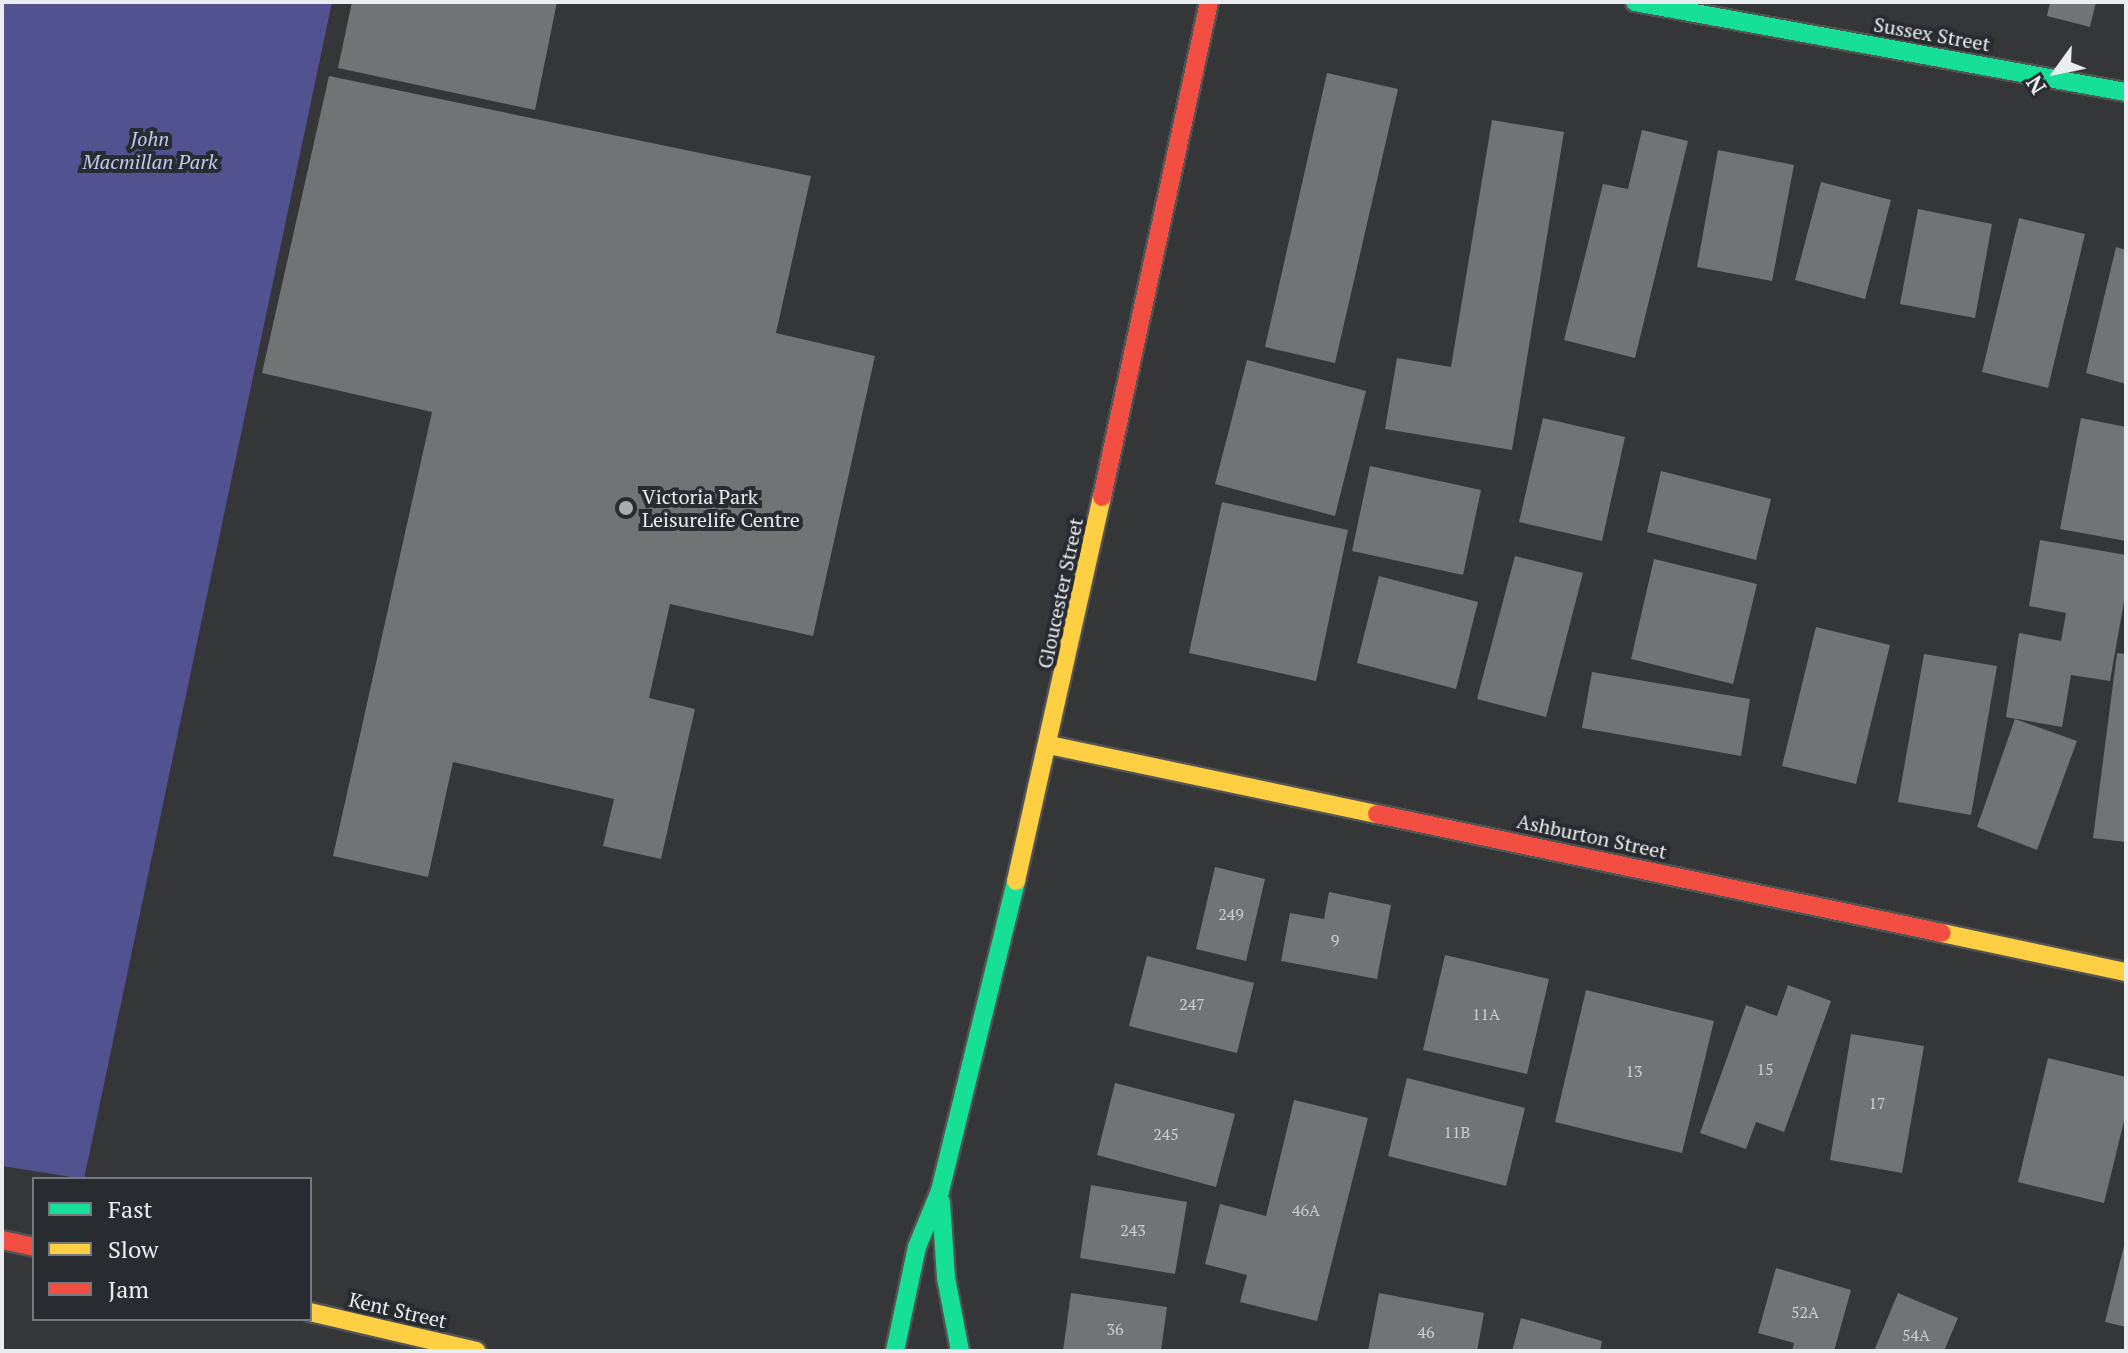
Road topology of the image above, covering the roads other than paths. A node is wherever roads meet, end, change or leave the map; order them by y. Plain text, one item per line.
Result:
1 (1209, 2) edge
2 (1635, 2) edge
3 (2126, 92) edge
4 (1049, 745) junction
5 (2126, 972) edge
6 (940, 1191) junction
7 (2, 1240) edge
8 (32, 1247) edge
9 (312, 1312) edge
10 (476, 1351) edge
11 (895, 1351) edge
12 (960, 1351) edge

1 - 4 street, Gloucester Street
2 - 3 street, Sussex Street
4 - 5 street, Ashburton Street
4 - 6 street, Gloucester Street
6 - 11 street, Gloucester Street
6 - 12 street, Gloucester Street
7 - 8 street
9 - 10 street, Kent Street

